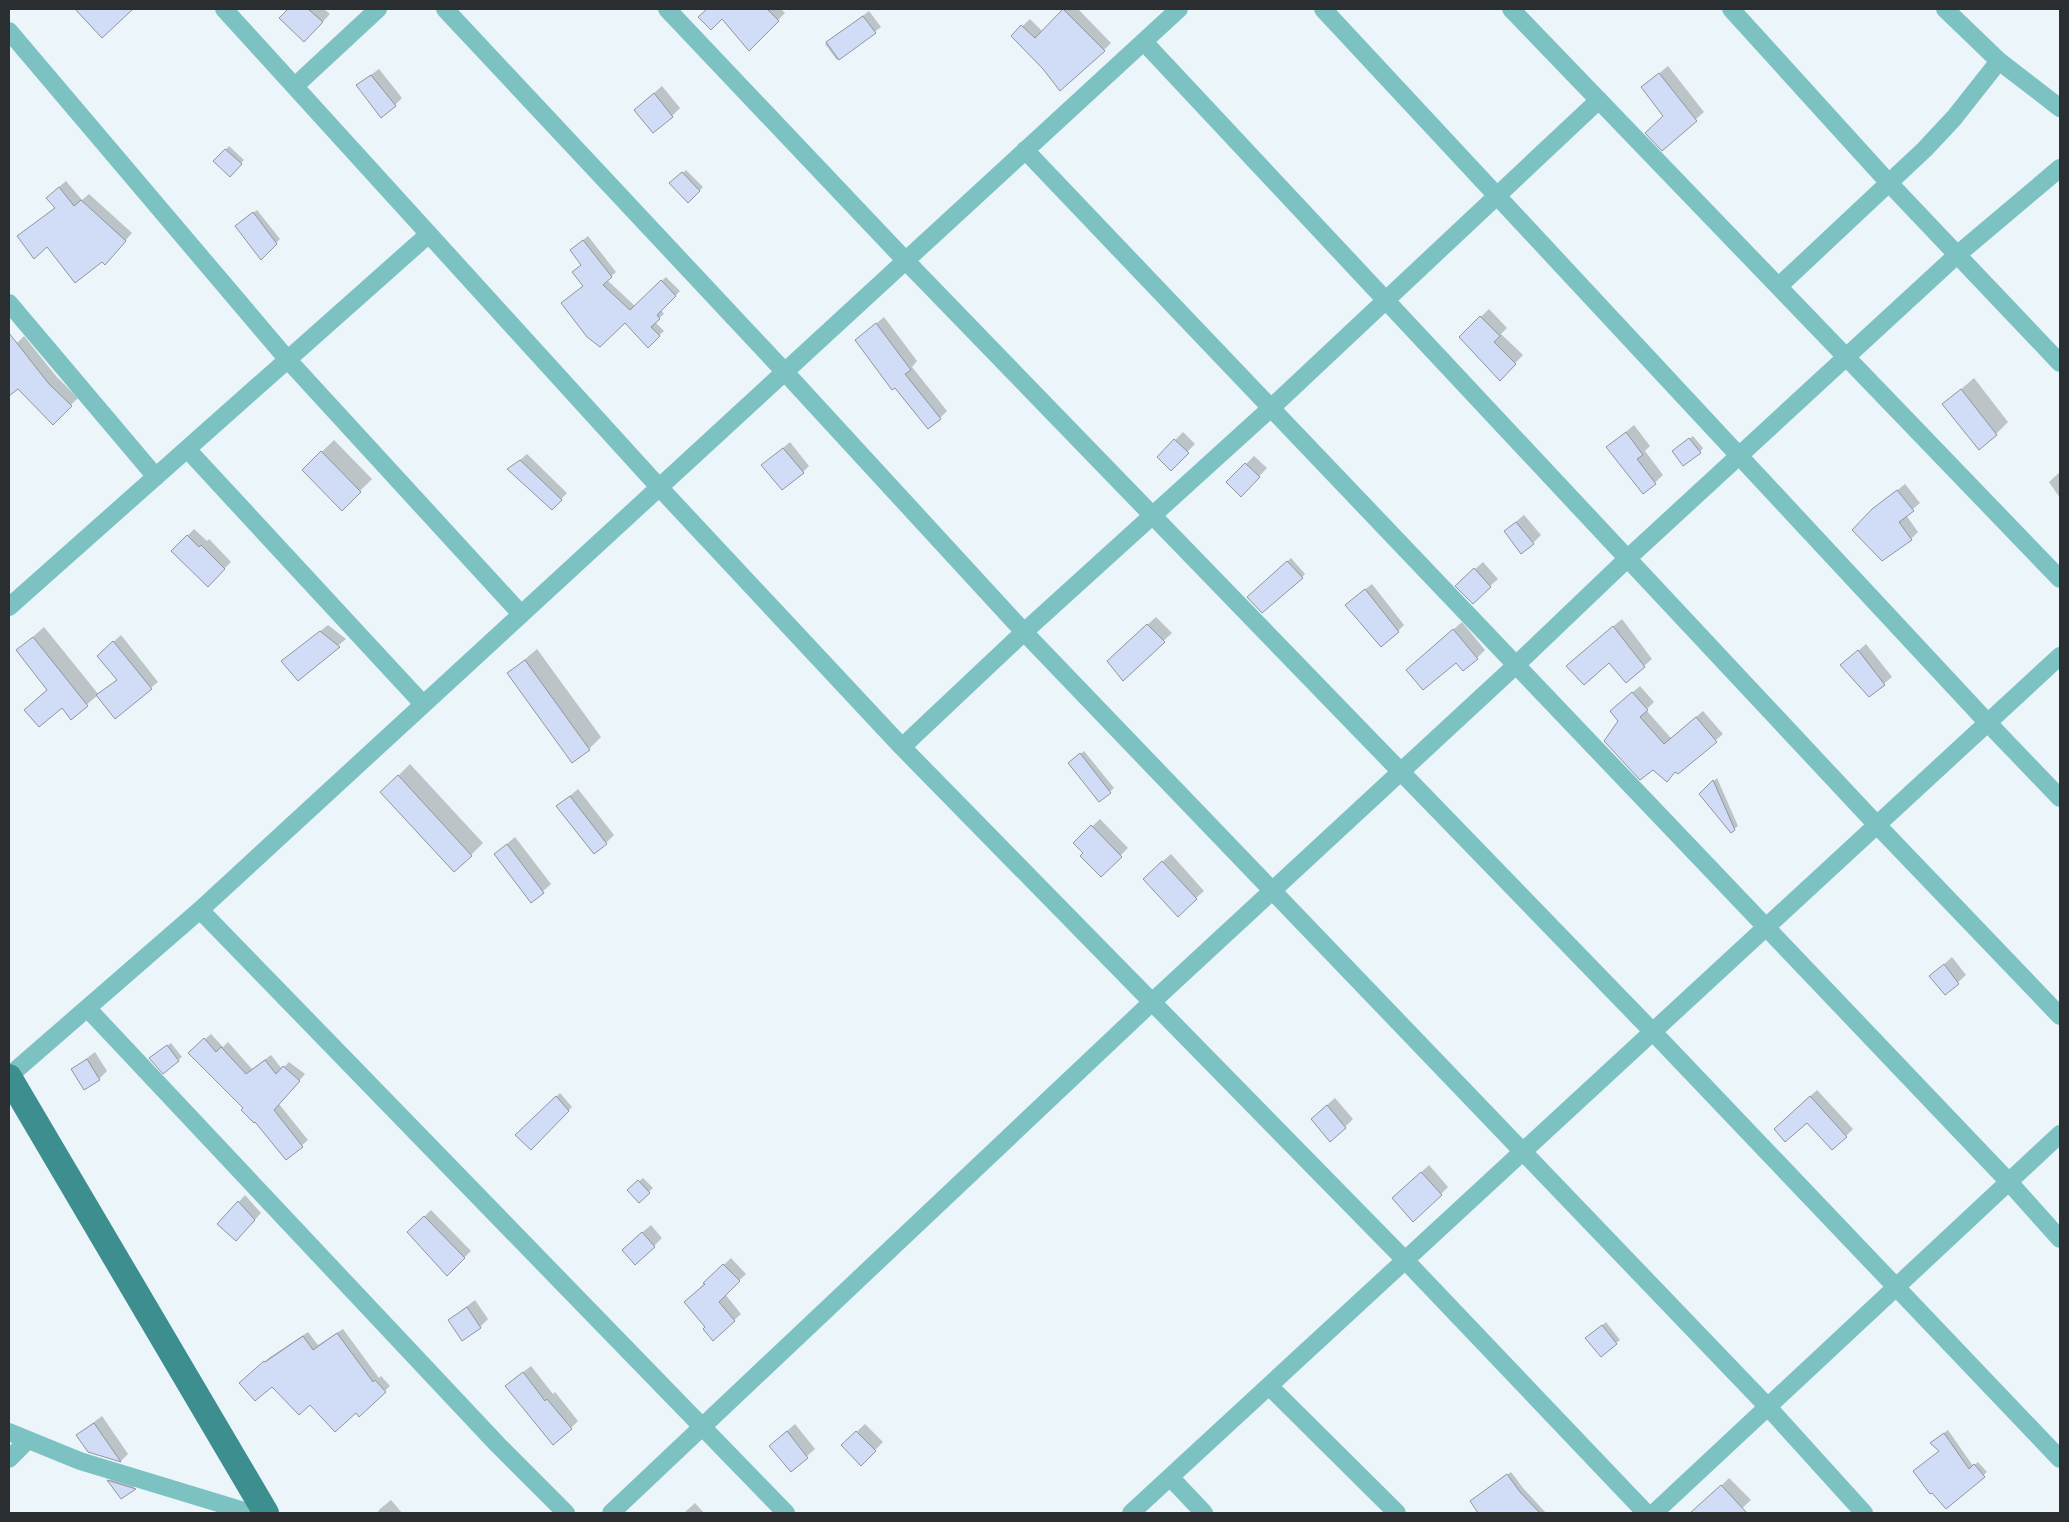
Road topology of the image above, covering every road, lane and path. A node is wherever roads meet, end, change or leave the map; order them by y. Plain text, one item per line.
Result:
1 (224, 9) edge
2 (378, 9) edge
3 (445, 9) edge
4 (668, 9) edge
5 (1179, 9) edge
6 (1323, 9) edge
7 (1511, 9) edge
8 (1731, 9) edge
9 (1945, 9) edge
10 (9, 31) edge
11 (1144, 42) junction
12 (1999, 61) junction
13 (295, 86) junction
14 (1599, 100) junction
15 (2060, 108) edge
16 (1025, 150) junction
17 (2060, 168) edge
18 (1889, 183) junction
19 (1497, 196) junction
20 (429, 234) junction
21 (1957, 255) junction
22 (905, 260) junction
23 (1779, 286) junction
24 (1385, 299) junction
25 (9, 303) edge
26 (2057, 354) edge
27 (1847, 358) junction
28 (288, 360) junction
29 (784, 371) junction
30 (1270, 408) junction
31 (187, 449) junction
32 (1739, 456) junction
33 (156, 477) junction
34 (659, 487) junction
35 (1153, 516) junction
36 (1628, 558) junction
37 (2060, 579) edge
38 (9, 607) edge
39 (521, 614) junction
40 (1024, 632) junction
41 (2060, 656) edge
42 (1515, 666) junction
43 (423, 704) junction
44 (1988, 724) junction
45 (902, 747) junction
46 (1400, 772) junction
47 (2060, 798) edge
48 (1877, 825) junction
49 (1272, 890) junction
50 (200, 910) junction
51 (1765, 928) junction
52 (1152, 1002) junction
53 (88, 1009) junction
54 (2060, 1016) edge
55 (1653, 1032) junction
56 (9, 1076) edge
57 (2060, 1134) edge
58 (1524, 1151) junction
59 (2009, 1182) junction
60 (2060, 1239) edge
61 (1405, 1260) junction
62 (1896, 1287) junction
63 (1269, 1386) junction
64 (1768, 1407) junction
65 (702, 1428) junction
66 (9, 1432) edge
67 (28, 1440) junction
68 (9, 1459) edge
69 (2060, 1459) edge
70 (1170, 1477) junction
71 (251, 1513) edge
72 (266, 1513) edge
73 (566, 1513) edge
74 (611, 1513) edge
75 (786, 1513) edge
76 (1131, 1513) edge
77 (1204, 1513) edge
78 (1397, 1513) edge
79 (1646, 1513) edge
80 (1654, 1513) edge
81 (1864, 1513) edge

1 - 13 street
2 - 13 street
3 - 29 street
4 - 22 street
5 - 11 street
6 - 19 street
7 - 14 street
8 - 18 street
9 - 12 street
10 - 28 street
11 - 16 street
11 - 24 street
12 - 15 street
12 - 18 street
13 - 20 street
14 - 19 street
14 - 23 street
16 - 22 street
16 - 30 street
17 - 21 street
18 - 21 street
18 - 23 street
19 - 24 street
19 - 32 street
20 - 28 street
20 - 34 street
21 - 26 street
21 - 27 street
22 - 29 street
22 - 35 street
23 - 27 street
24 - 30 street
24 - 36 street
25 - 33 street
27 - 32 street
27 - 37 street
28 - 31 street
28 - 39 street
29 - 34 street
29 - 40 street
30 - 35 street
30 - 42 street
31 - 33 street
31 - 43 street
32 - 36 street
32 - 44 street
33 - 38 street
34 - 39 street
34 - 45 street
35 - 40 street
35 - 46 street
36 - 42 street
36 - 48 street
39 - 43 street
40 - 45 street
40 - 49 street
41 - 44 street
42 - 46 street
42 - 51 street
43 - 50 street
44 - 47 street
44 - 48 street
45 - 52 street
46 - 49 street
46 - 55 street
48 - 51 street
48 - 54 street
49 - 52 street
49 - 58 street
50 - 53 street
50 - 65 street
51 - 55 street
51 - 59 street
52 - 61 street
52 - 65 street
53 - 56 street
53 - 73 street
55 - 58 street
55 - 62 street
56 - 72 main road
57 - 59 street
58 - 61 street
58 - 64 street
59 - 60 street
59 - 62 street
61 - 63 street
61 - 79 street
62 - 64 street
62 - 69 street
63 - 70 street
63 - 78 street
64 - 80 street
64 - 81 street
65 - 74 street
65 - 75 street
66 - 67 street
67 - 68 street
67 - 71 street
70 - 76 street
70 - 77 street

